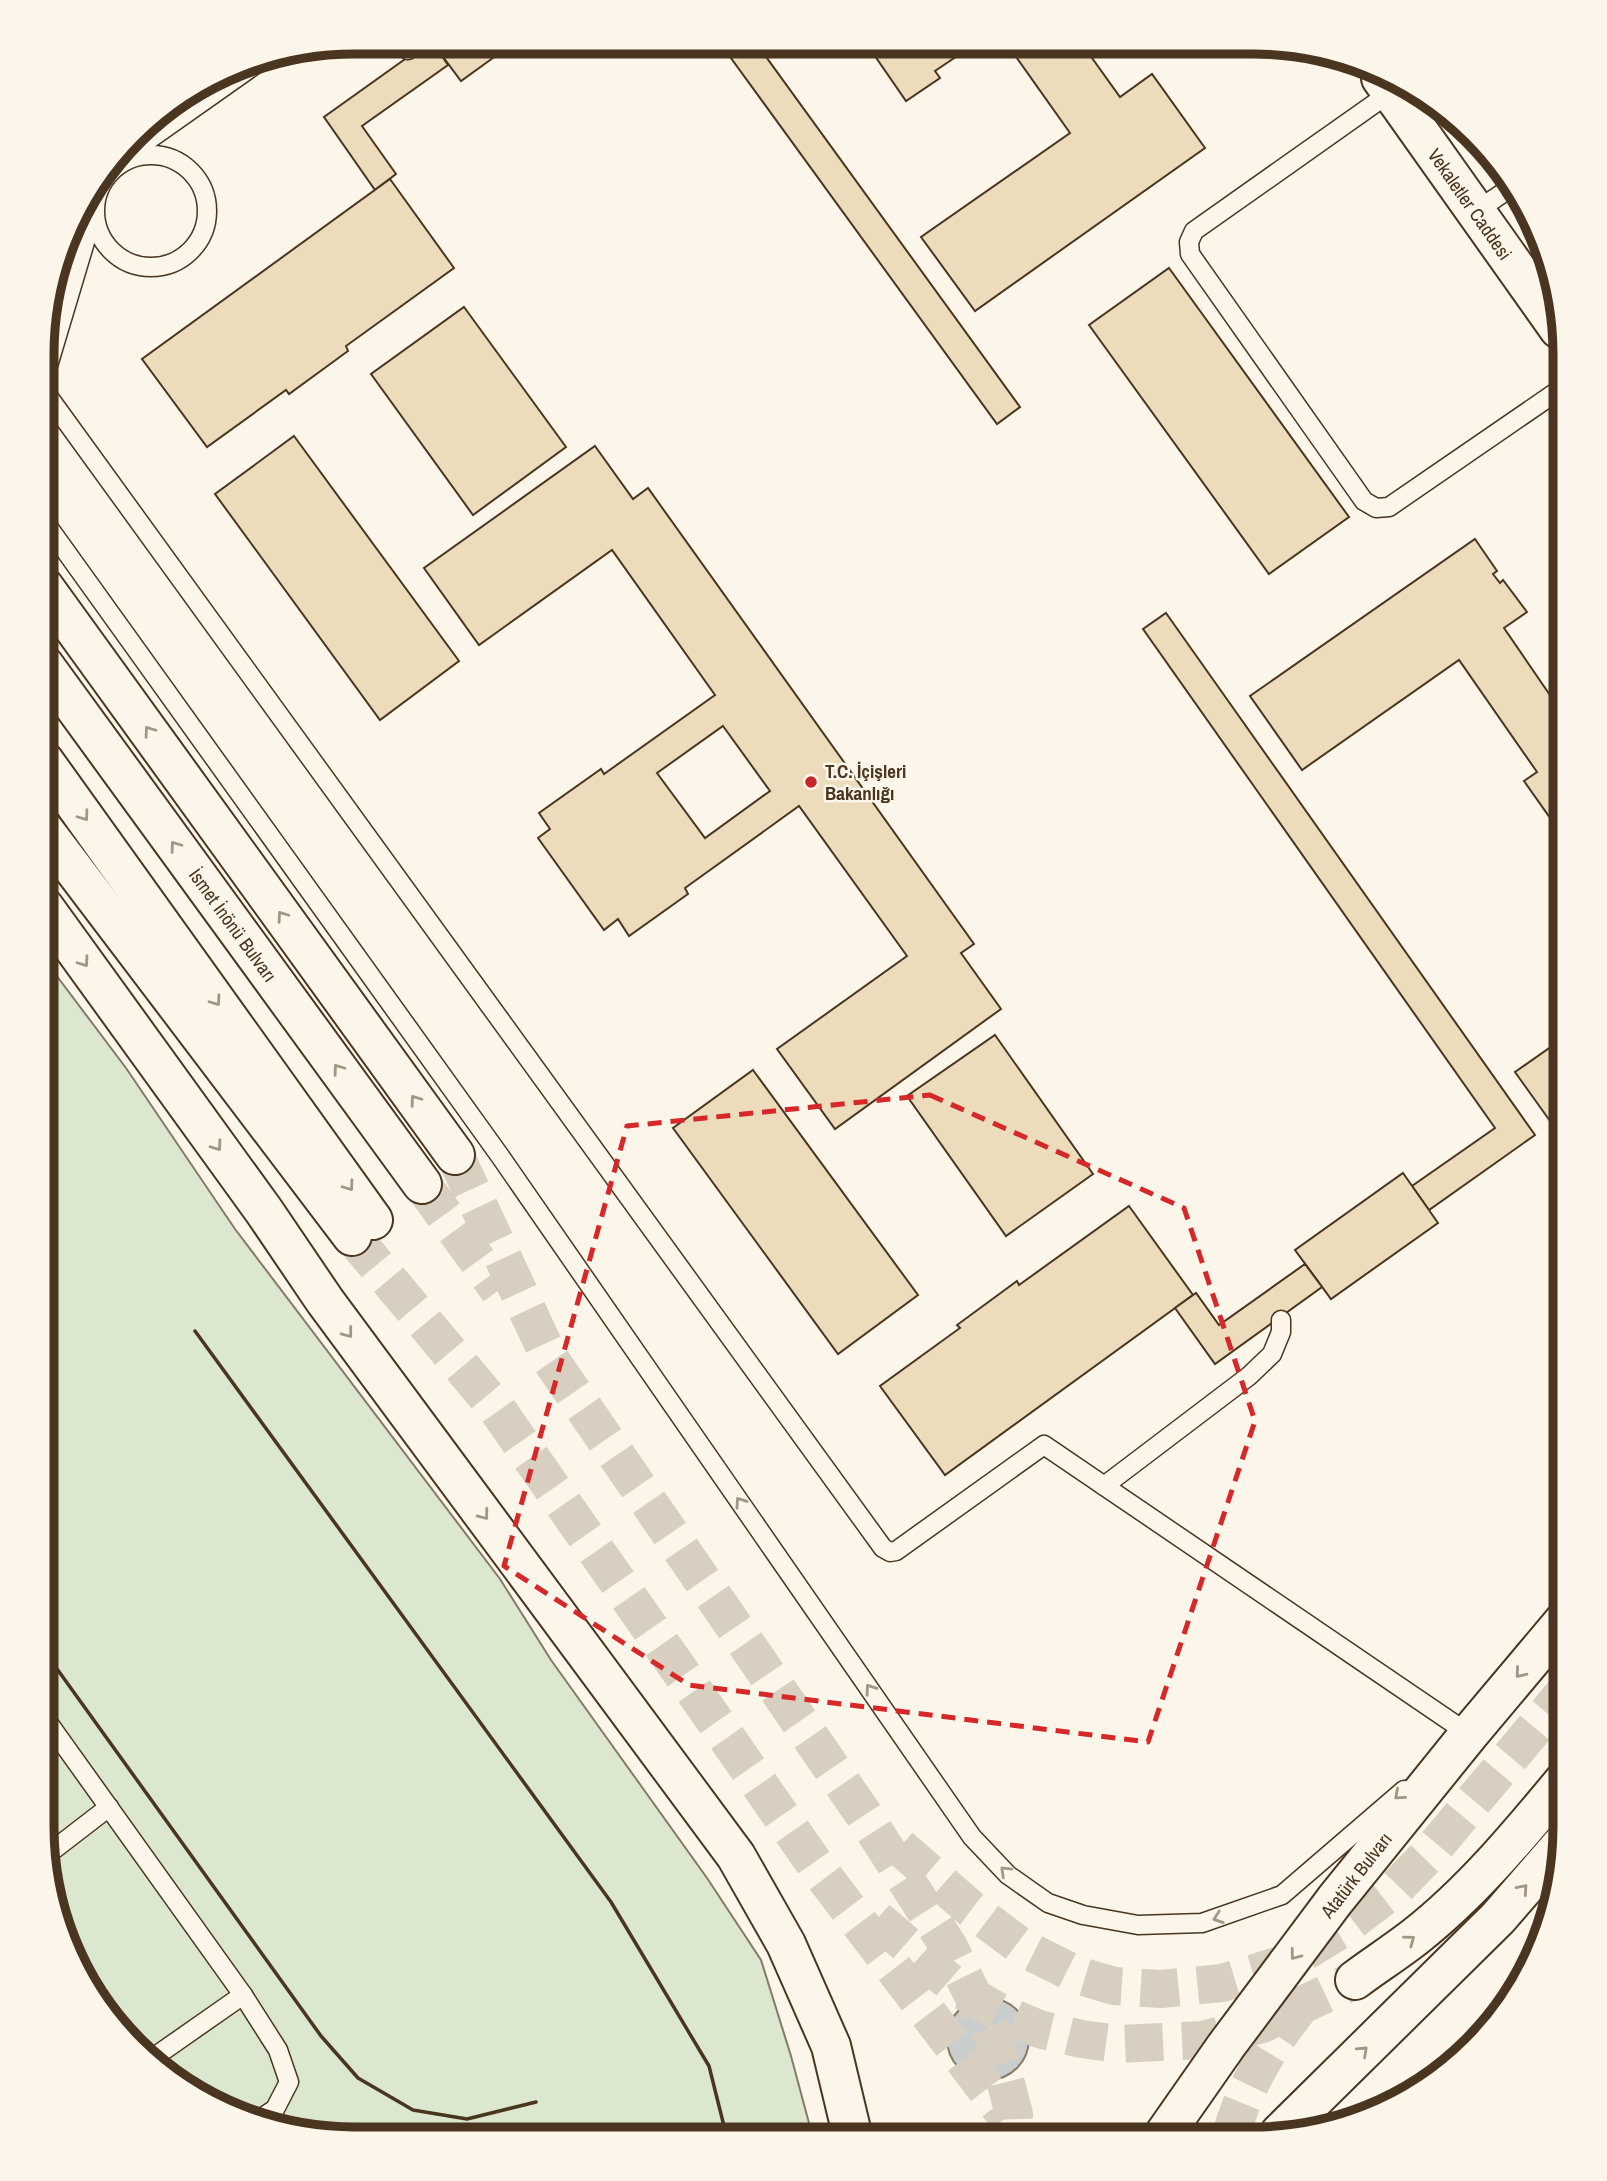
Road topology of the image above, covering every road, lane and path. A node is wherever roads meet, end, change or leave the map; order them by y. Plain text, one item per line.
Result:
1 (234, 79) edge
2 (1386, 85) edge
3 (144, 142) edge
4 (123, 164) edge
5 (1505, 192) edge
6 (97, 199) edge
7 (95, 209) junction
8 (1475, 212) junction
9 (1550, 317) edge
10 (54, 344) edge
11 (1553, 394) edge
12 (54, 404) edge
13 (54, 535) edge
14 (54, 601) edge
15 (54, 679) edge
16 (54, 776) edge
17 (54, 842) edge
18 (54, 921) edge
19 (455, 1155) tunnel mouth
20 (422, 1184) tunnel mouth
21 (1281, 1320) dead end
22 (1104, 1486) junction
23 (1553, 1634) edge
24 (54, 1731) edge
25 (1469, 1734) junction
26 (1553, 1794) edge
27 (109, 1807) junction
28 (55, 1848) edge
29 (1551, 1857) edge
30 (1355, 1980) tunnel mouth
31 (243, 1995) junction
32 (159, 2054) edge
33 (1331, 2080) junction
34 (268, 2114) edge
35 (1307, 2122) edge
36 (1288, 2124) edge
37 (850, 2127) edge
38 (1169, 2127) edge

1 - 3 lane
2 - 8 main road, Vekaletler Caddesi
2 - 11 lane
3 - 4 lane
3 - 7 lane
5 - 8 lane
6 - 7 lane
7 - 10 lane
8 - 9 main road, Vekaletler Caddesi
12 - 22 lane
25 -> 13 lane
19 -> 14 main road
20 -> 15 main road, İsmet İnönü Bulvarı
16 -> 17 main road
18 -> 37 main road
21 - 22 lane
22 - 25 lane
23 -> 25 main road, Atatürk Bulvarı
24 - 27 lane
25 -> 38 main road, Atatürk Bulvarı
30 -> 26 main road
27 - 28 lane
27 - 31 lane
33 -> 29 main road
31 - 32 lane
31 - 34 lane
33 - 35 main road
33 - 36 main road

